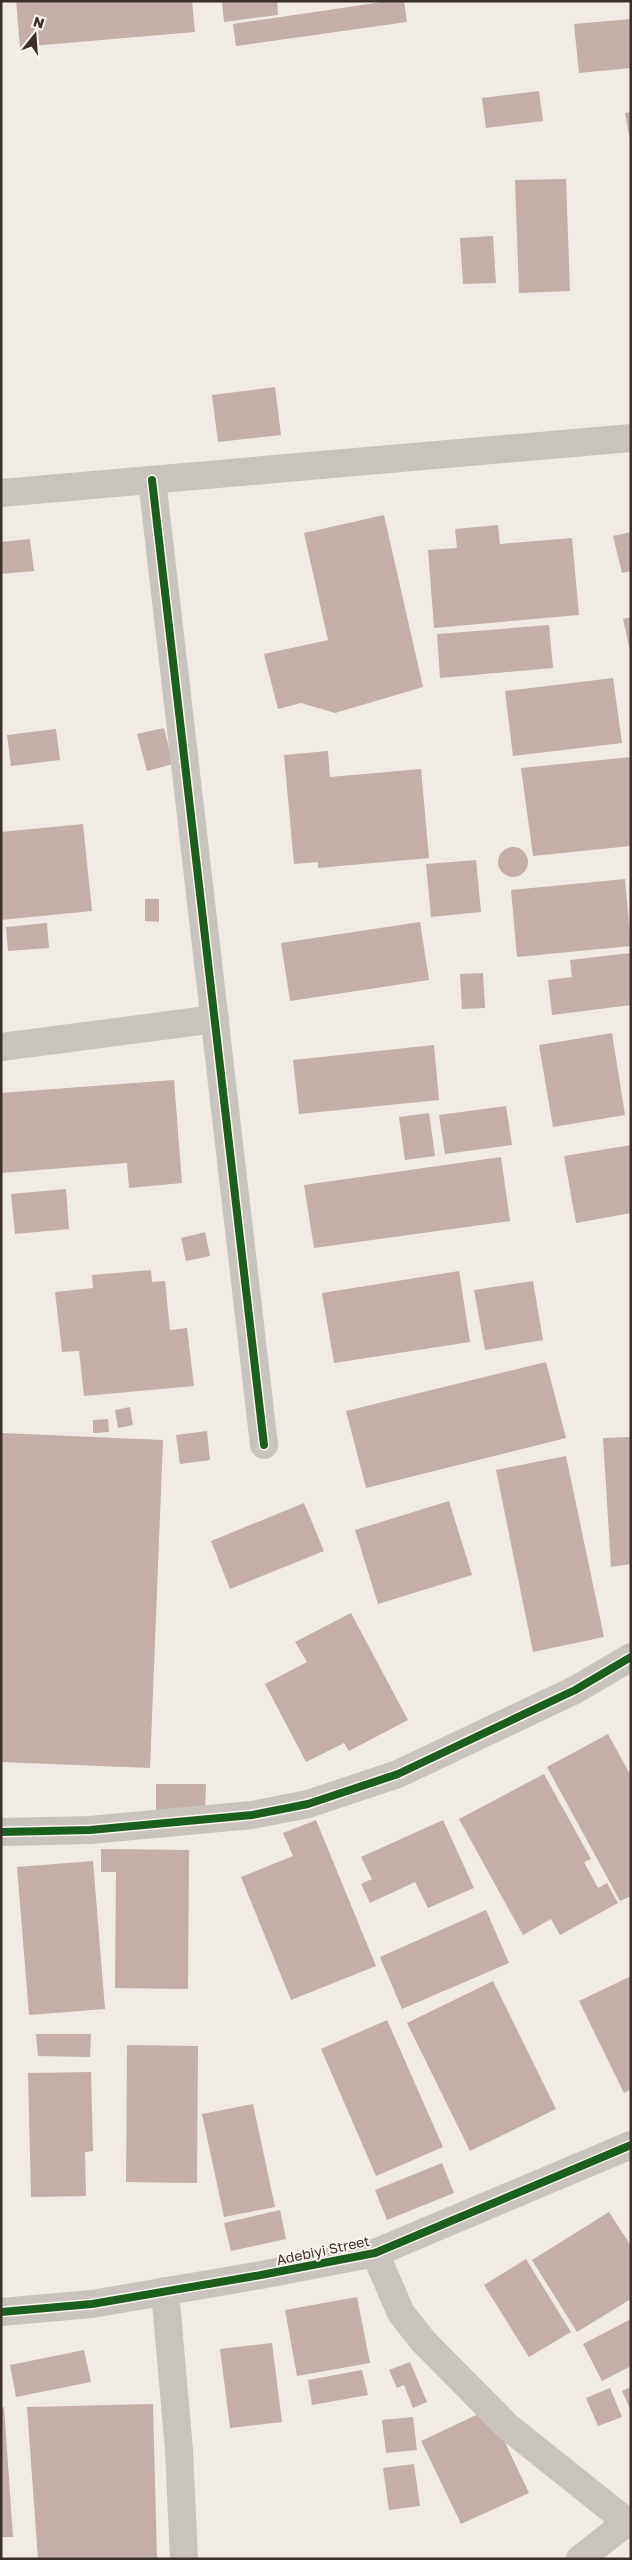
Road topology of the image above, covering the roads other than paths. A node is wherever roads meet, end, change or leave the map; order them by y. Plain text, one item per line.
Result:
1 (631, 438) edge
2 (152, 480) junction
3 (1, 493) edge
4 (215, 1019) junction
5 (1, 1047) edge
6 (264, 1444) dead end
7 (631, 1657) edge
8 (1, 1832) edge
9 (631, 2145) edge
10 (374, 2253) junction
11 (165, 2291) junction
12 (1, 2312) edge
13 (629, 2524) edge
14 (184, 2559) edge
15 (580, 2559) edge

1 - 2 street
2 - 3 street
2 - 4 street
4 - 5 street
4 - 6 street
7 - 8 street
9 - 10 street, Adebiyi Street
10 - 11 street, Adebiyi Street
10 - 13 street
11 - 12 street, Adebiyi Street
11 - 14 street
13 - 15 street

